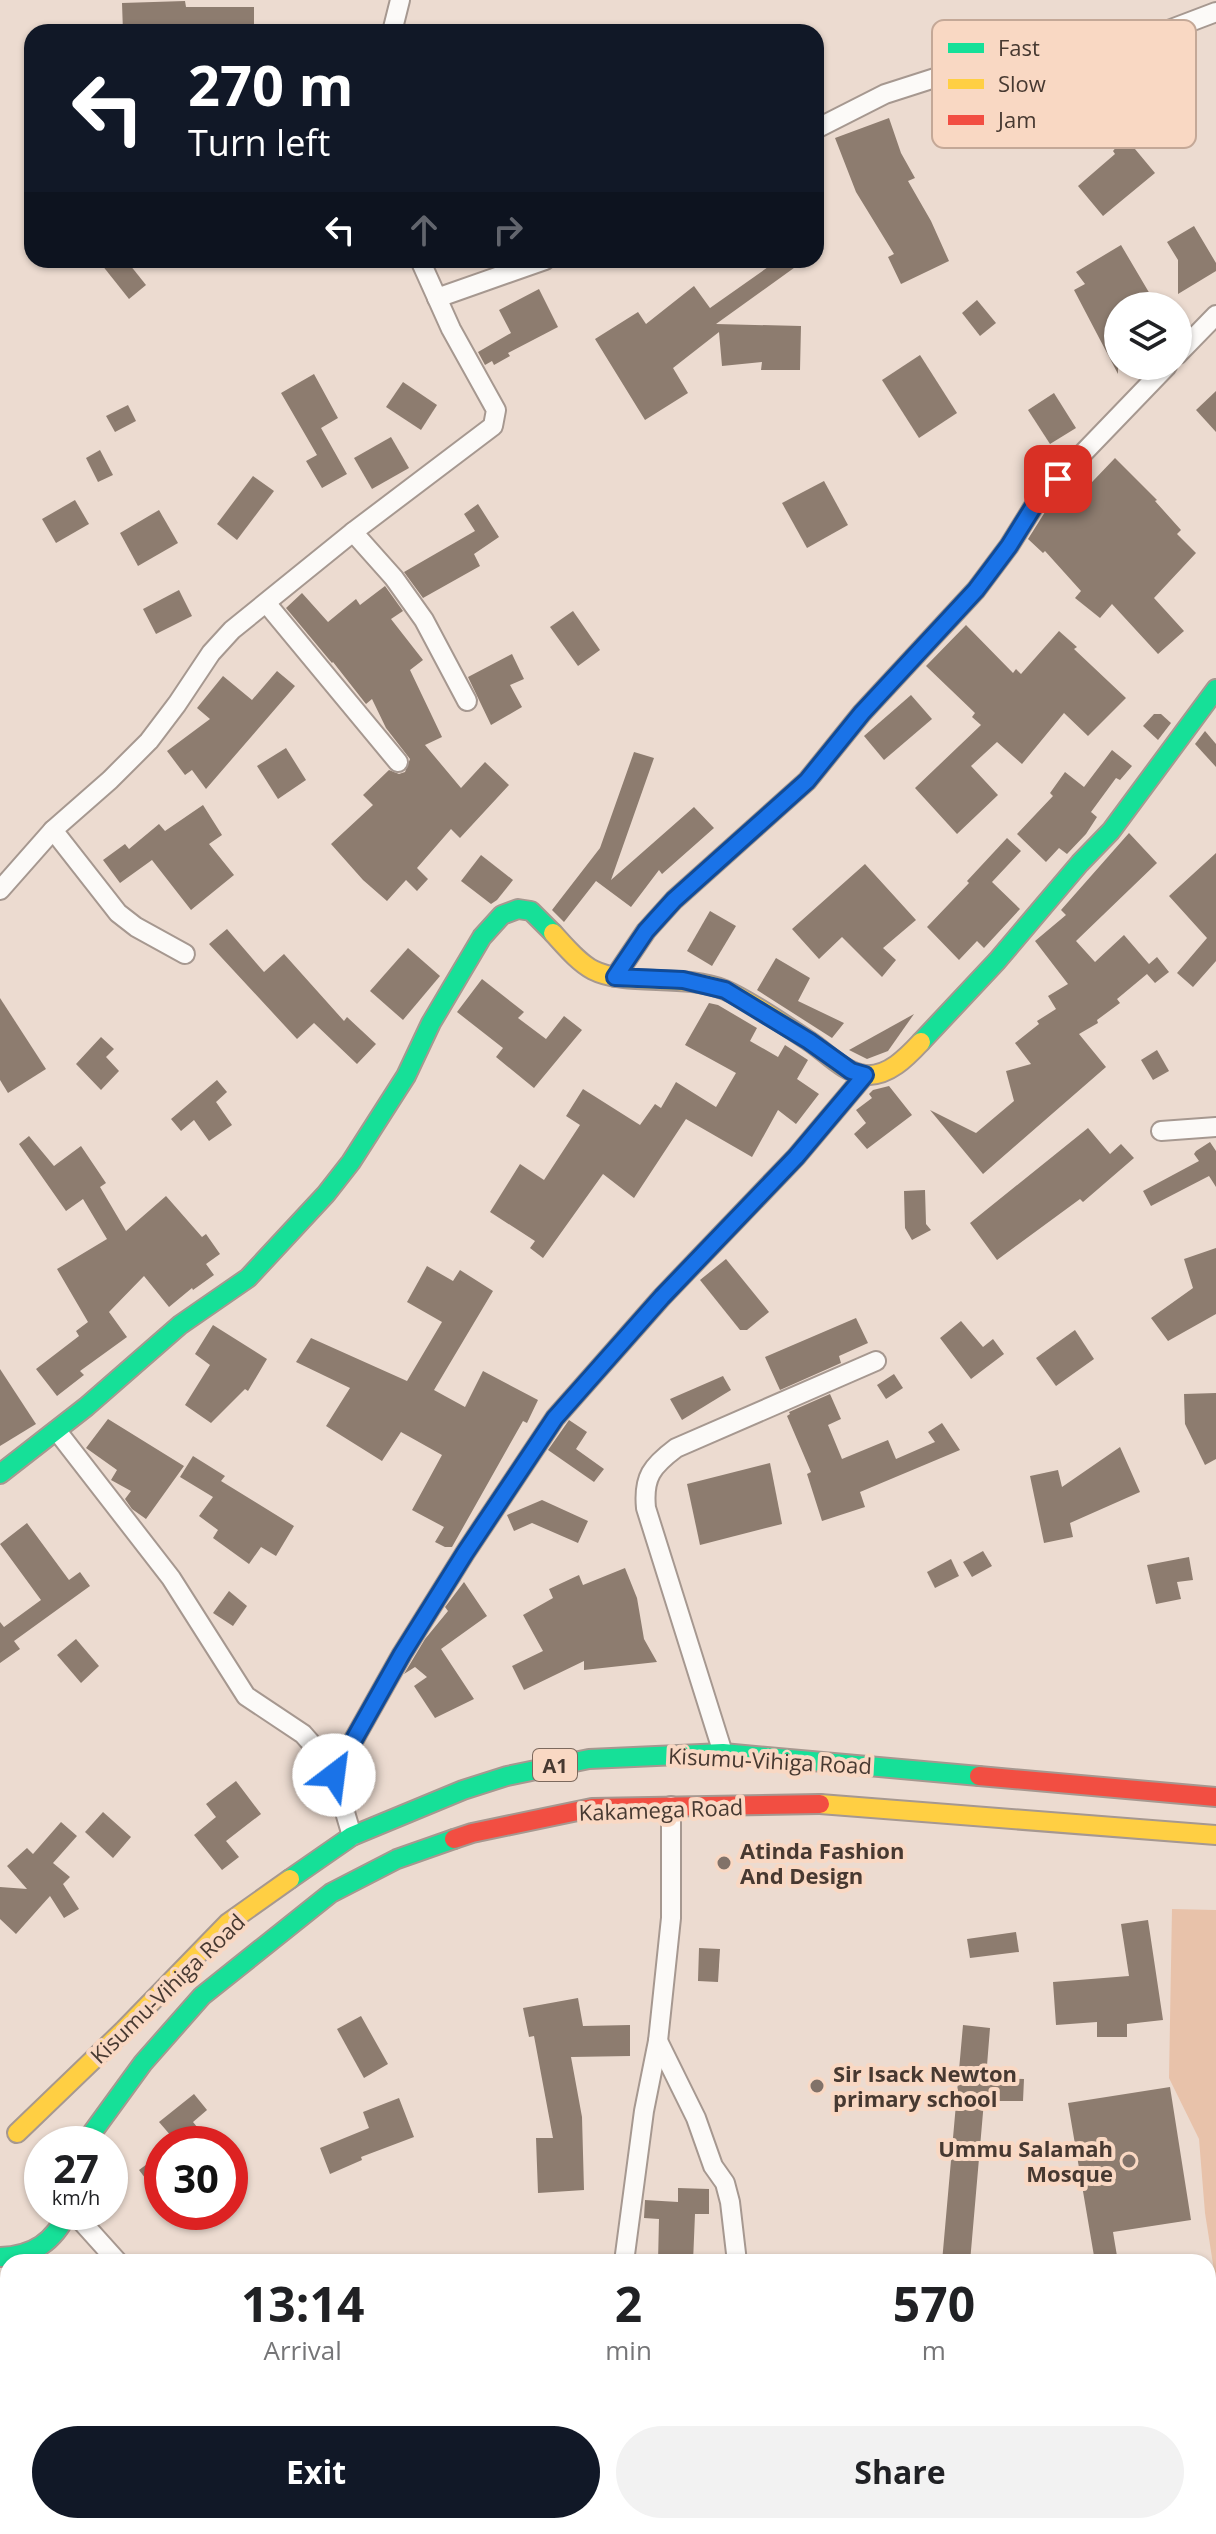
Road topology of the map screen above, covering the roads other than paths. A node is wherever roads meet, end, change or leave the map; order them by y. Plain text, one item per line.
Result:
1 (400, 0) edge
2 (1216, 12) edge
3 (1195, 20) edge
4 (394, 24) edge
5 (932, 79) edge
6 (824, 125) edge
7 (424, 268) edge
8 (522, 268) edge
9 (437, 298) junction
10 (1216, 315) edge
11 (1192, 340) edge
12 (1154, 380) edge
13 (353, 532) junction
14 (267, 604) junction
15 (1216, 689) edge
16 (467, 701) dead end
17 (398, 762) dead end
18 (53, 830) junction
19 (0, 890) edge
20 (185, 954) dead end
21 (615, 977) junction
22 (865, 1075) junction
23 (1216, 1127) edge
24 (1161, 1131) dead end
25 (876, 1361) dead end
26 (57, 1431) junction
27 (0, 1474) edge
28 (723, 1753) junction
29 (334, 1775) junction
30 (1216, 1797) edge
31 (671, 1806) junction
32 (1216, 1835) edge
33 (352, 1836) junction
34 (658, 2041) junction
35 (97, 2126) edge
36 (9, 2133) edge
37 (59, 2230) edge
38 (88, 2230) edge
39 (27, 2254) edge
40 (110, 2254) edge
41 (625, 2254) edge
42 (736, 2254) edge

1 - 4 street
2 - 3 street
5 - 6 street
7 - 9 street
8 - 9 street
9 - 13 street
10 - 11 street
12 - 21 street
13 - 14 street
13 - 16 street
14 - 17 street
14 - 18 street
15 - 22 main road
18 - 19 street
18 - 20 street
21 - 22 main road
21 - 26 main road
22 - 29 street
23 - 24 street
25 - 28 street
26 - 27 main road
26 - 29 street
28 - 30 main road, Kisumu-Vihiga Road / A1
28 - 33 main road, Kisumu-Vihiga Road / A1
29 - 33 street
31 - 32 main road, Kakamega Road / A1
31 - 34 street
31 - 35 main road, Kakamega Road / A1
33 - 36 main road, Kisumu-Vihiga Road / A1
34 - 41 street
34 - 42 street
37 - 39 main road
38 - 40 street

